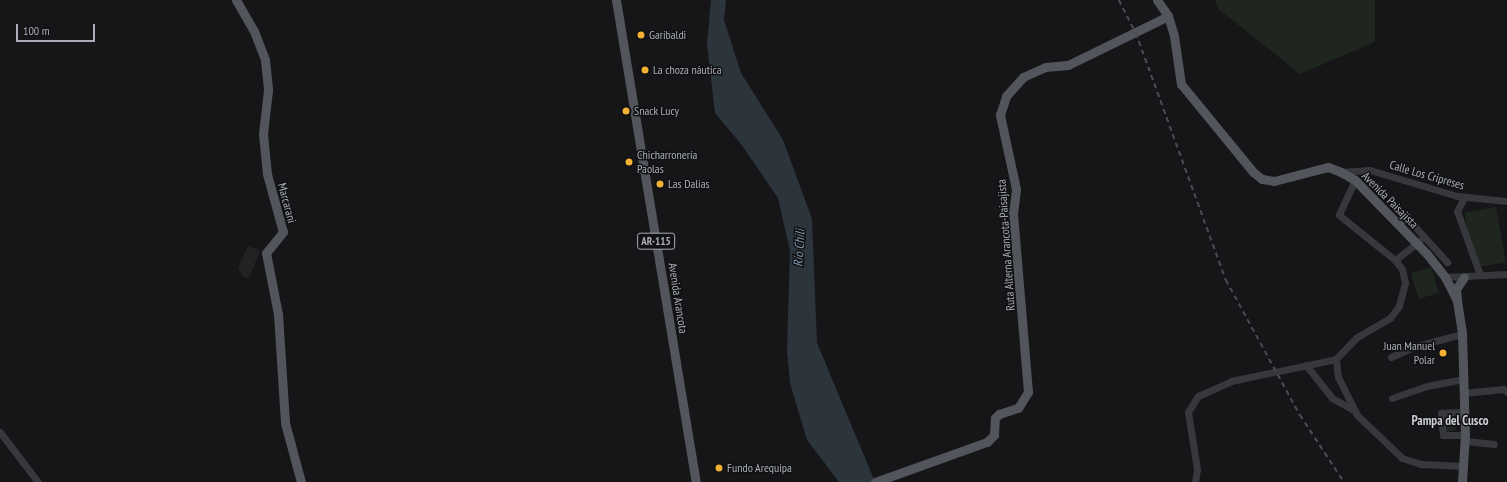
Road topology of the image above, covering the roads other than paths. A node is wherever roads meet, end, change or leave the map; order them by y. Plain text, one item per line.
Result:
1 (236, 0) edge
2 (616, 0) edge
3 (1157, 0) edge
4 (1168, 16) junction
5 (1342, 172) junction
6 (1355, 180) junction
7 (1464, 198) junction
8 (1507, 201) edge
9 (1394, 220) junction
10 (1424, 237) junction
11 (1417, 244) junction
12 (1395, 260) junction
13 (1447, 262) dead end
14 (1507, 274) edge
15 (1480, 275) junction
16 (1445, 277) junction
17 (1464, 277) junction
18 (1457, 301) junction
19 (1462, 334) junction
20 (1391, 357) dead end
21 (1336, 358) junction
22 (1306, 364) junction
23 (1463, 380) junction
24 (1507, 392) edge
25 (1464, 393) junction
26 (1392, 398) dead end
27 (1355, 411) junction
28 (1464, 412) junction
29 (0, 432) edge
30 (1465, 438) junction
31 (1494, 444) dead end
32 (1464, 466) junction
33 (878, 481) edge
34 (38, 482) edge
35 (301, 482) edge
36 (696, 482) edge
37 (1195, 482) edge
38 (1462, 482) edge

1 - 35 main road, Marcarani
2 - 36 main road, Avenida Arancota / AR-115
3 - 4 main road, Avenida Paisajista
4 - 5 main road, Avenida Paisajista
4 - 33 main road, Ruta Alterna Arancota-Paisajista
5 - 6 main road, Avenida Paisajista
5 - 7 street, Calle Los Cripreses
6 - 9 main road, Avenida Paisajista
6 - 12 street
7 - 8 street, Calle Los Cripreses
7 - 15 street
9 - 10 street
9 - 11 main road, Avenida Paisajista
10 - 11 street
10 - 13 street
11 - 12 street
11 - 16 main road, Avenida Paisajista
12 - 21 street
14 - 15 street
15 - 17 street
16 - 17 street
16 - 18 main road, Avenida Paisajista
17 - 18 main road
18 - 19 main road, Avenida Paisajista
19 - 20 street
19 - 23 main road, Avenida Paisajista
21 - 22 street
21 - 27 street
22 - 27 street
22 - 37 street
23 - 25 main road, Avenida Paisajista
23 - 26 street
24 - 25 street
25 - 28 main road, Avenida Paisajista
27 - 32 street
28 - 30 main road, Avenida Paisajista
28 - 30 street
29 - 34 street
30 - 31 street
30 - 32 main road, Avenida Paisajista
32 - 38 main road, Avenida Paisajista

